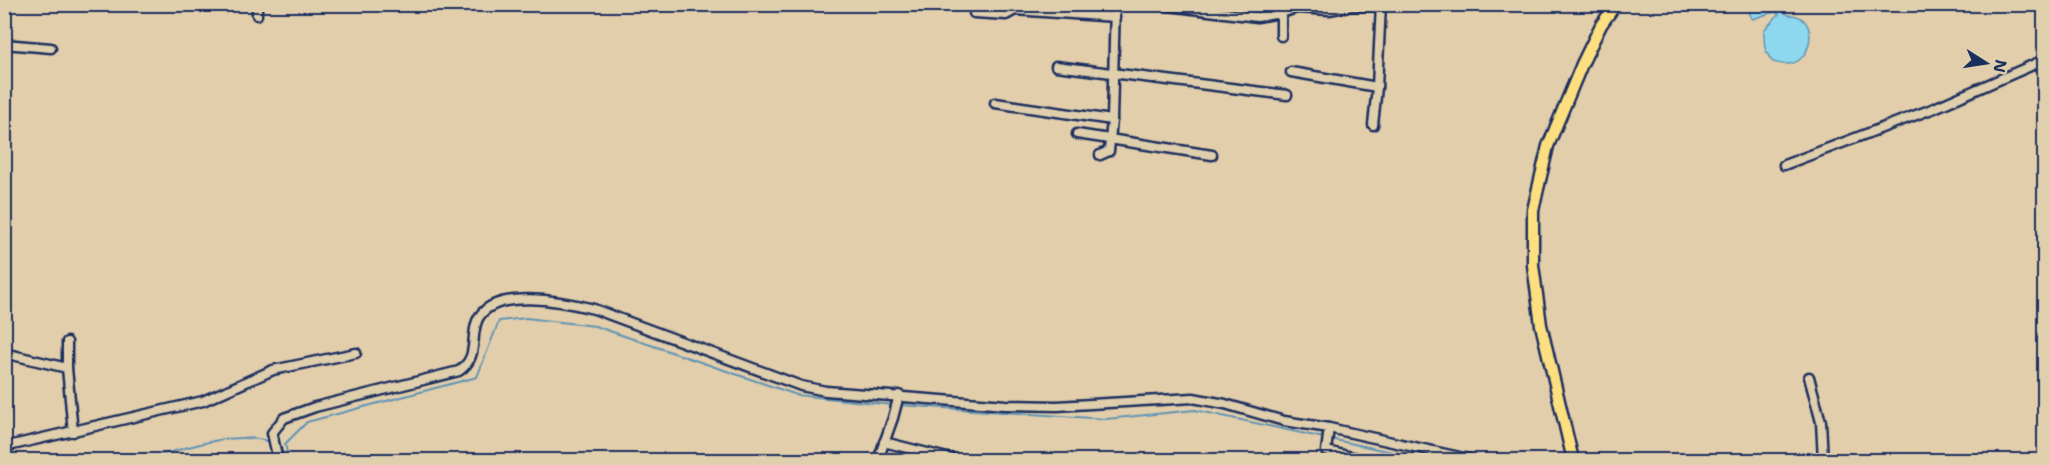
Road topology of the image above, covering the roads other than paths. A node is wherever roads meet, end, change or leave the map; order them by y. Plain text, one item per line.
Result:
1 (257, 4) edge
2 (1114, 4) edge
3 (1152, 4) edge
4 (1616, 4) edge
5 (1381, 5) edge
6 (974, 13) dead end
7 (1281, 13) junction
8 (257, 15) dead end
9 (1115, 17) junction
10 (1281, 36) dead end
11 (4, 44) edge
12 (51, 48) dead end
13 (2044, 60) edge
14 (1056, 66) dead end
15 (1291, 72) dead end
16 (1114, 73) junction
17 (1377, 87) junction
18 (1287, 95) dead end
19 (995, 103) dead end
20 (1112, 120) junction
21 (1373, 125) dead end
22 (1077, 134) dead end
23 (1110, 141) junction
24 (1100, 155) dead end
25 (1212, 155) dead end
26 (1784, 165) dead end
27 (67, 342) dead end
28 (4, 353) edge
29 (356, 353) dead end
30 (67, 368) junction
31 (1809, 377) dead end
32 (898, 397) junction
33 (1329, 430) junction
34 (73, 432) junction
35 (884, 442) junction
36 (4, 447) edge
37 (277, 457) edge
38 (878, 460) edge
39 (955, 460) edge
40 (1366, 460) edge
41 (1473, 460) edge
42 (1573, 460) edge
43 (1824, 460) edge

1 - 8 street
2 - 9 street
3 - 7 street
4 - 42 main road
5 - 7 street
5 - 17 street
6 - 9 street
7 - 10 street
9 - 16 street
11 - 12 street
13 - 26 street
14 - 16 street
15 - 17 street
16 - 18 street
16 - 20 street
17 - 21 street
19 - 20 street
20 - 23 street
22 - 23 street
23 - 24 street
23 - 25 street
27 - 30 street
28 - 30 street
29 - 34 street
30 - 34 street
31 - 43 street
32 - 33 street
32 - 35 street
32 - 37 street
33 - 40 street
33 - 41 street
34 - 36 street
35 - 38 street
35 - 39 street

